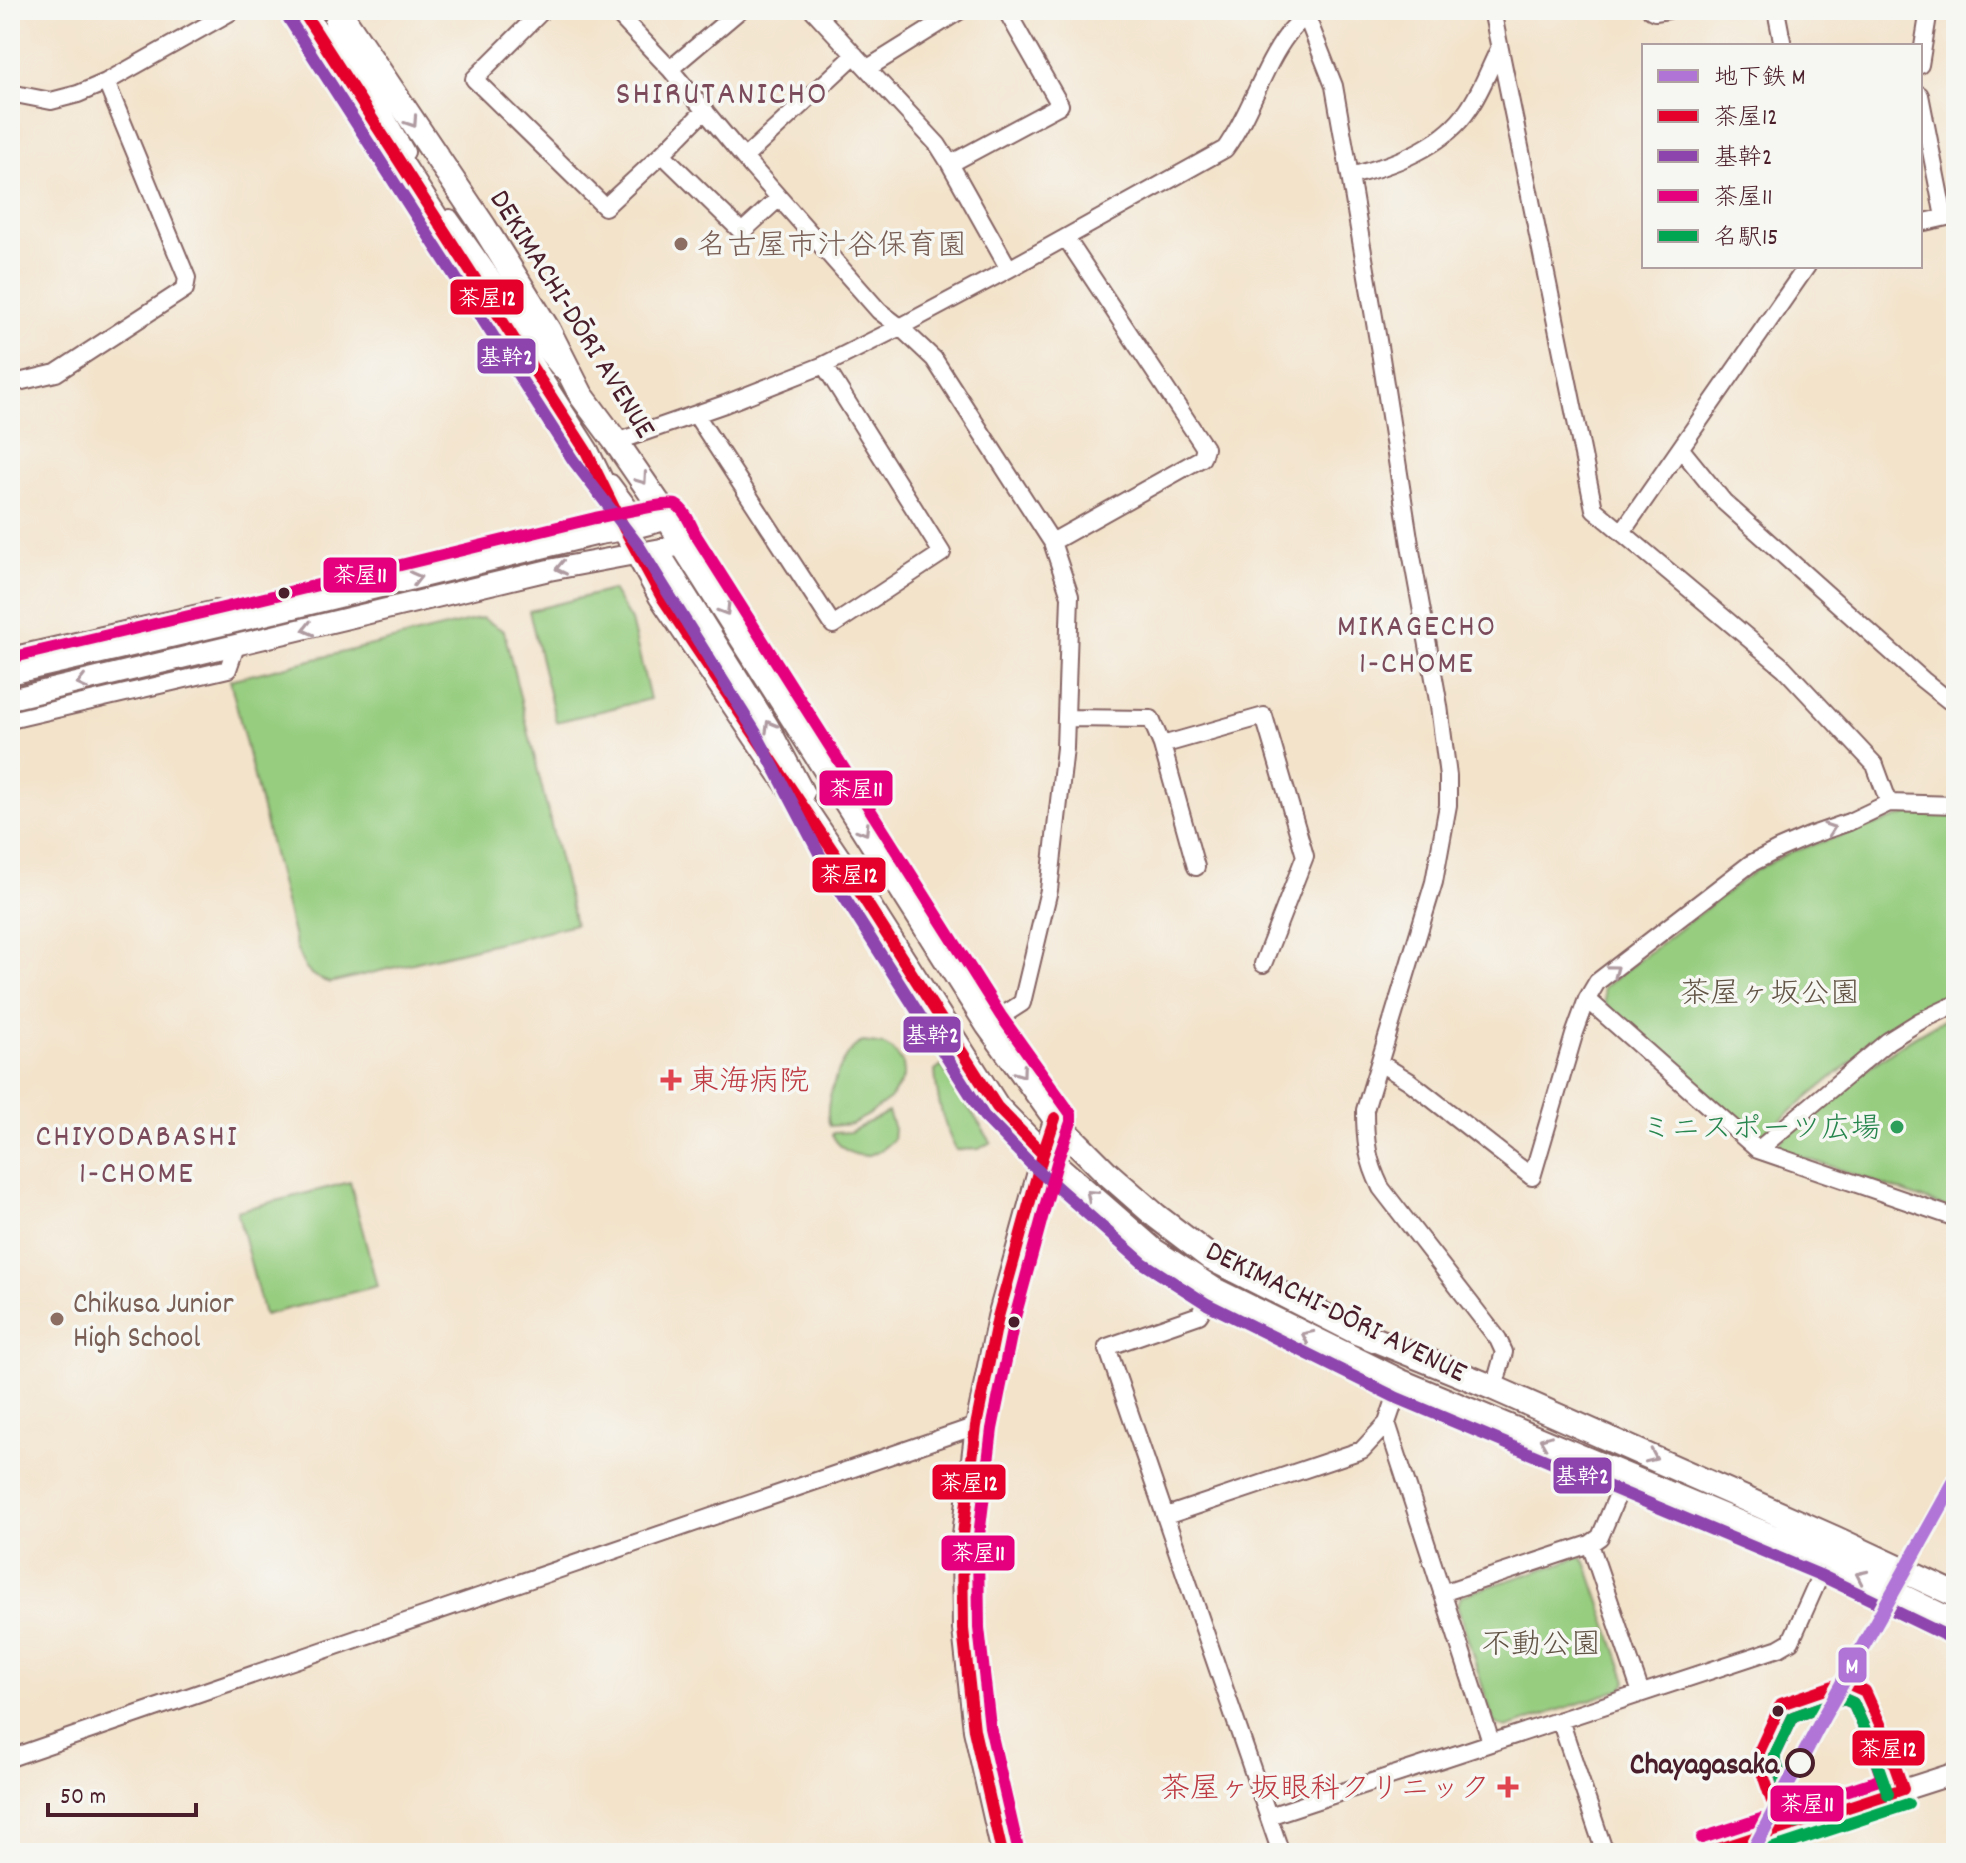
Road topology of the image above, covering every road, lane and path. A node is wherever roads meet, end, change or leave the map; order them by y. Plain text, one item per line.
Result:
1 (234, 10) edge
2 (302, 10) edge
3 (327, 10) edge
4 (338, 10) edge
5 (543, 10) edge
6 (614, 10) edge
7 (740, 10) edge
8 (813, 10) edge
9 (961, 10) edge
10 (1006, 10) edge
11 (1492, 10) edge
12 (1651, 10) edge
13 (1668, 10) edge
14 (1776, 10) edge
15 (1929, 10) edge
16 (1305, 13) edge
17 (1783, 44) edge
18 (1499, 49) junction
19 (1922, 53) edge
20 (855, 55) junction
21 (868, 68) junction
22 (670, 69) junction
23 (106, 82) junction
24 (10, 93) edge
25 (1922, 103) edge
26 (705, 110) junction
27 (662, 154) junction
28 (744, 158) junction
29 (950, 164) junction
30 (1350, 176) junction
31 (779, 198) junction
32 (1950, 216) edge
33 (1922, 223) edge
34 (1066, 238) junction
35 (1806, 268) edge
36 (1009, 269) junction
37 (900, 327) junction
38 (824, 365) junction
39 (10, 384) edge
40 (581, 395) junction
41 (696, 415) junction
42 (616, 442) junction
43 (1681, 449) junction
44 (669, 519) junction
45 (634, 528) junction
46 (1622, 532) junction
47 (1052, 542) junction
48 (683, 545) junction
49 (648, 551) junction
50 (231, 623) junction
51 (236, 646) junction
52 (10, 656) edge
53 (10, 674) edge
54 (10, 699) edge
55 (1956, 703) edge
56 (1066, 718) junction
57 (10, 720) edge
58 (1162, 745) junction
59 (1889, 803) junction
60 (1956, 805) edge
61 (1196, 867) dead end
62 (1263, 964) dead end
63 (1587, 999) junction
64 (1956, 1004) edge
65 (988, 1025) junction
66 (1380, 1063) junction
67 (1055, 1118) junction
68 (1758, 1150) junction
69 (1043, 1154) junction
70 (1956, 1218) edge
71 (1214, 1290) junction
72 (1401, 1382) junction
73 (1494, 1388) junction
74 (1387, 1423) junction
75 (976, 1426) junction
76 (1626, 1475) junction
77 (1166, 1516) junction
78 (1590, 1544) junction
79 (1827, 1560) junction
80 (1442, 1593) junction
81 (1956, 1595) edge
82 (1956, 1623) edge
83 (1641, 1693) junction
84 (1560, 1720) junction
85 (1491, 1742) junction
86 (10, 1758) edge
87 (1956, 1773) edge
88 (1269, 1816) junction
89 (1002, 1853) edge
90 (1281, 1853) edge
91 (1605, 1853) edge
92 (1707, 1853) edge

1 - 23 street
2 - 45 main road, DEKIMACHI-DŌRI AVENUE
3 - 40 street
4 -> 40 main road, DEKIMACHI-DŌRI AVENUE
5 - 27 street
6 - 22 street
7 - 22 street
8 - 20 street
9 - 21 street
10 - 29 street
11 - 18 street
12 - 13 street
14 - 17 street
15 - 19 street
16 - 30 street
16 - 34 street
18 - 30 street
18 - 46 street
20 - 21 street
20 - 28 street
21 - 29 street
22 - 26 street
23 - 24 street
23 - 39 street
25 - 32 street
26 - 27 street
26 - 28 street
27 - 31 street
28 - 31 street
29 - 36 street
30 - 66 street
31 - 37 street
32 - 33 street
34 - 36 street
34 - 47 street
35 - 43 street
36 - 37 street
37 - 38 street
37 - 47 street
38 - 41 street
38 - 41 street
40 - 42 main road, DEKIMACHI-DŌRI AVENUE
41 - 42 street
42 -> 44 main road, DEKIMACHI-DŌRI AVENUE
43 - 46 street
43 - 55 street
44 - 45 street
44 - 48 main road, DEKIMACHI-DŌRI AVENUE
45 - 49 main road, DEKIMACHI-DŌRI AVENUE
50 -> 45 street
46 - 59 street
47 - 56 street
48 - 49 street
48 -> 65 main road, DEKIMACHI-DŌRI AVENUE
49 -> 51 street
69 -> 49 main road, DEKIMACHI-DŌRI AVENUE
50 - 52 street
50 - 53 street
51 -> 54 street
51 - 57 street
56 - 58 street
56 - 65 street
58 - 61 street
58 - 62 street
59 - 60 street
63 -> 59 street
63 - 66 street
63 - 68 street
64 - 68 street
65 -> 67 main road, DEKIMACHI-DŌRI AVENUE
66 - 73 street
67 - 69 street
67 - 73 main road, DEKIMACHI-DŌRI AVENUE
68 - 70 street
71 -> 69 main road, DEKIMACHI-DŌRI AVENUE
69 - 75 street
72 -> 71 main road, DEKIMACHI-DŌRI AVENUE
71 - 77 street
72 - 74 street
76 -> 72 main road, DEKIMACHI-DŌRI AVENUE
73 -> 81 main road, DEKIMACHI-DŌRI AVENUE
74 - 77 street
74 - 80 street
75 - 86 street
75 - 89 street
76 - 78 street
76 - 79 main road, DEKIMACHI-DŌRI AVENUE
77 - 88 street
78 - 80 street
78 - 83 street
82 -> 79 main road, DEKIMACHI-DŌRI AVENUE
79 - 83 street
80 - 85 street
83 - 84 street
84 - 85 street
84 - 91 street
85 - 88 street
87 - 92 street
88 - 90 street

